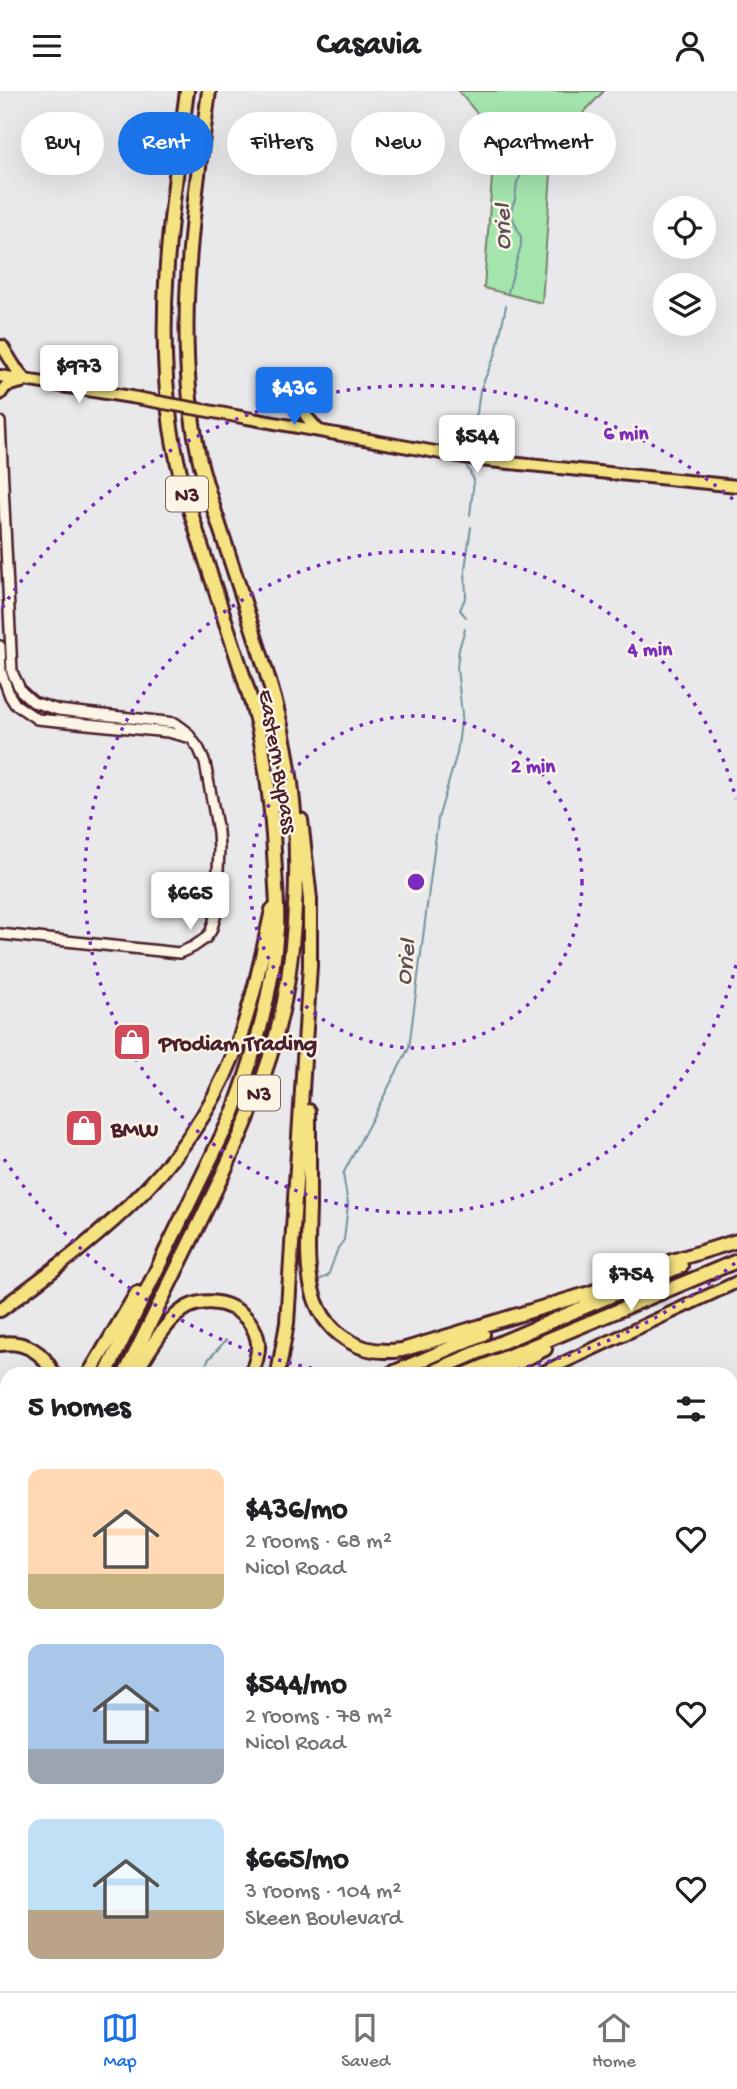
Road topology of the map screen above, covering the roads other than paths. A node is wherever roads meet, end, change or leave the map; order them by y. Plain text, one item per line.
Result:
1 (187, 91) edge
2 (209, 91) edge
3 (2, 346) edge
4 (0, 376) edge
5 (29, 380) junction
6 (0, 394) edge
7 (298, 403) dead end
8 (0, 422) edge
9 (318, 430) junction
10 (737, 487) edge
11 (2, 525) edge
12 (0, 646) edge
13 (81, 713) junction
14 (80, 725) junction
15 (145, 725) junction
16 (293, 786) junction
17 (276, 889) junction
18 (0, 934) edge
19 (308, 1020) junction
20 (737, 1241) edge
21 (169, 1243) junction
22 (737, 1261) edge
23 (737, 1282) edge
24 (590, 1293) junction
25 (627, 1307) junction
26 (0, 1310) edge
27 (0, 1344) edge
28 (49, 1367) edge
29 (93, 1367) edge
30 (109, 1367) edge
31 (128, 1367) edge
32 (139, 1367) edge
33 (254, 1367) edge
34 (279, 1367) edge
35 (406, 1367) edge
36 (443, 1367) edge
37 (483, 1367) edge
38 (510, 1367) edge
39 (554, 1367) edge

1 - 17 highway, Eastern Bypass / N3
2 - 16 highway, Eastern Bypass / N3
3 - 5 main road
4 - 5 main road
5 - 6 main road
5 - 9 main road, bridge
7 - 9 main road
8 - 11 street
9 - 10 main road
11 - 13 street
12 - 14 street
13 - 14 street
13 - 15 street
14 - 15 street
15 - 18 street
16 - 19 highway
16 - 31 highway, Eastern Bypass / N3
17 - 21 highway, Eastern Bypass / N3
17 - 26 highway
19 - 24 highway
19 - 34 highway
20 - 24 highway
20 - 36 highway
21 - 29 highway
21 - 30 highway, Eastern Bypass / N3
22 - 25 highway
23 - 39 main road
24 - 35 highway
25 - 37 highway
25 - 38 highway
27 - 28 highway
32 - 33 highway

